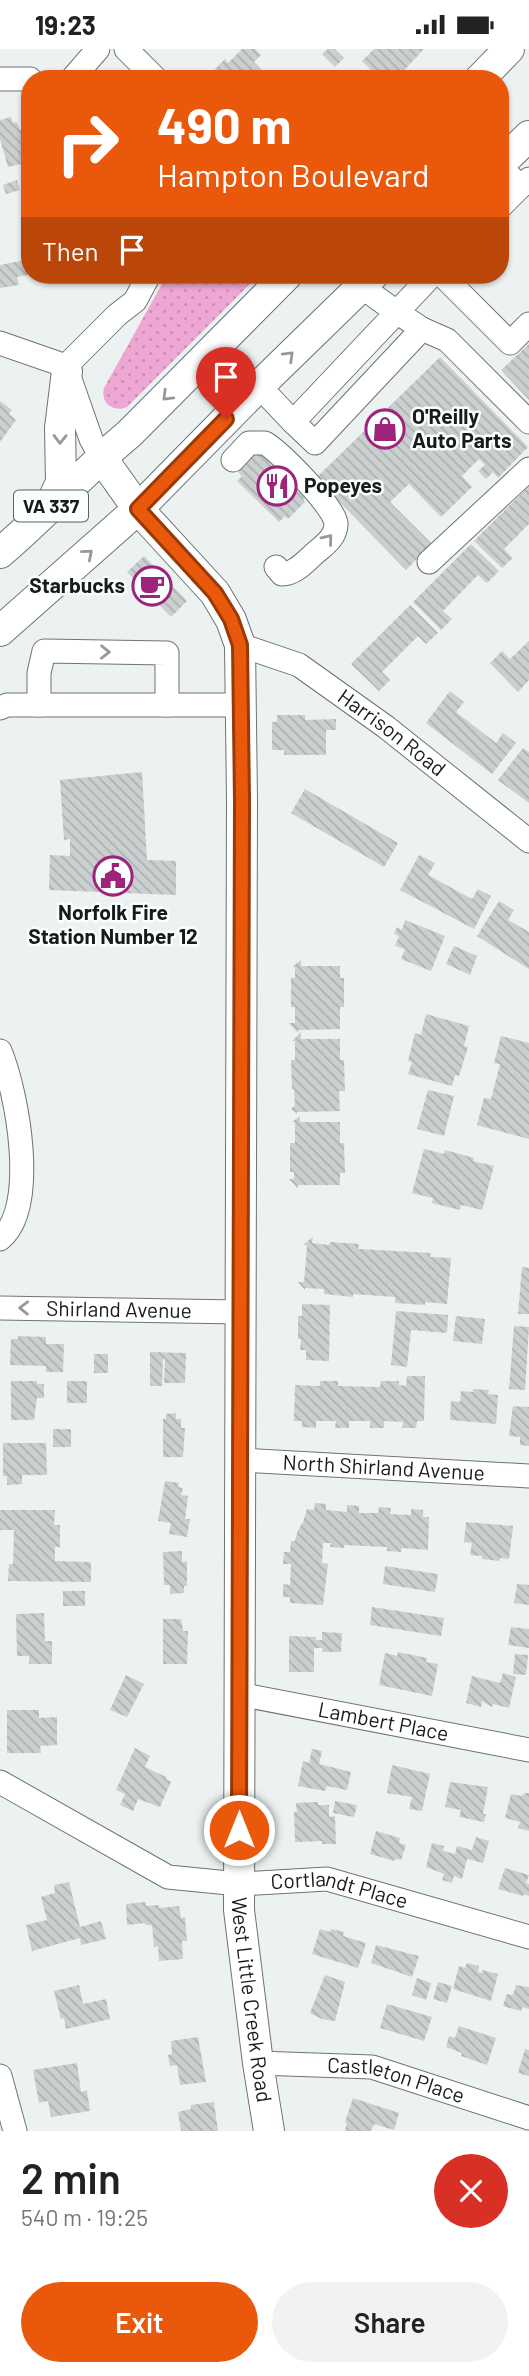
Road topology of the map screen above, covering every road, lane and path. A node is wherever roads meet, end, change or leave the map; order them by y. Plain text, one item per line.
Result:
1 (98, 49) edge
2 (126, 49) edge
3 (509, 49) edge
4 (80, 70) edge
5 (147, 70) edge
6 (489, 70) edge
7 (0, 79) edge
8 (21, 79) edge
9 (529, 116) edge
10 (509, 135) edge
11 (529, 136) edge
12 (509, 156) edge
13 (509, 172) edge
14 (524, 183) edge
15 (509, 198) edge
16 (144, 284) edge
17 (278, 284) edge
18 (356, 284) edge
19 (366, 284) edge
20 (423, 284) edge
21 (451, 284) edge
22 (397, 312) junction
23 (529, 324) edge
24 (422, 329) junction
25 (0, 343) edge
26 (67, 369) junction
27 (258, 386) junction
28 (293, 422) junction
29 (529, 422) edge
30 (101, 457) junction
31 (233, 460) dead end
32 (529, 469) edge
33 (48, 509) junction
34 (138, 509) junction
35 (0, 553) edge
36 (429, 562) dead end
37 (276, 567) dead end
38 (0, 631) edge
39 (240, 645) junction
40 (2, 704) edge
41 (39, 705) junction
42 (167, 705) junction
43 (242, 705) junction
44 (529, 841) edge
45 (0, 1051) edge
46 (0, 1239) edge
47 (0, 1308) edge
48 (239, 1312) junction
49 (239, 1460) junction
50 (529, 1476) edge
51 (239, 1694) junction
52 (529, 1750) edge
53 (0, 1782) edge
54 (239, 1884) junction
55 (529, 1937) edge
56 (258, 2063) junction
57 (0, 2076) edge
58 (529, 2118) edge
59 (15, 2131) edge
60 (269, 2131) edge

1 - 4 street
2 - 5 street
3 - 6 main road
7 - 8 street
9 - 10 main road
11 - 12 main road
13 - 14 street
14 - 15 street
16 - 26 street
17 -> 30 main road, VA 337
27 -> 18 main road, VA 337
19 - 22 street
20 - 22 street
21 - 23 street
22 - 24 street
22 - 28 street
24 - 28 street
24 - 29 street
25 - 26 street
26 - 30 street, West Little Creek Road
26 -> 33 main road
27 - 28 street
27 - 34 main road, VA 337
30 - 33 main road, VA 337
30 - 34 main road, West Little Creek Road
37 -> 31 street
32 - 36 street
33 - 35 main road, VA 337
38 -> 34 main road, VA 337
34 - 39 main road, West Little Creek Road
39 - 43 main road, West Little Creek Road
39 - 44 street, Harrison Road
40 - 41 street
41 - 42 street
41 -> 42 street
42 - 43 street
43 - 48 main road, West Little Creek Road
45 - 46 street
48 -> 47 street, Shirland Avenue
48 - 49 main road, West Little Creek Road
49 - 50 street, North Shirland Avenue
49 - 51 main road, West Little Creek Road
51 - 52 street, Lambert Place
51 - 54 main road, West Little Creek Road
53 - 54 street, Cortlandt Place
54 - 55 street, Cortlandt Place
54 - 56 main road, West Little Creek Road
56 - 58 street, Castleton Place
56 - 60 main road, West Little Creek Road
57 - 59 street

